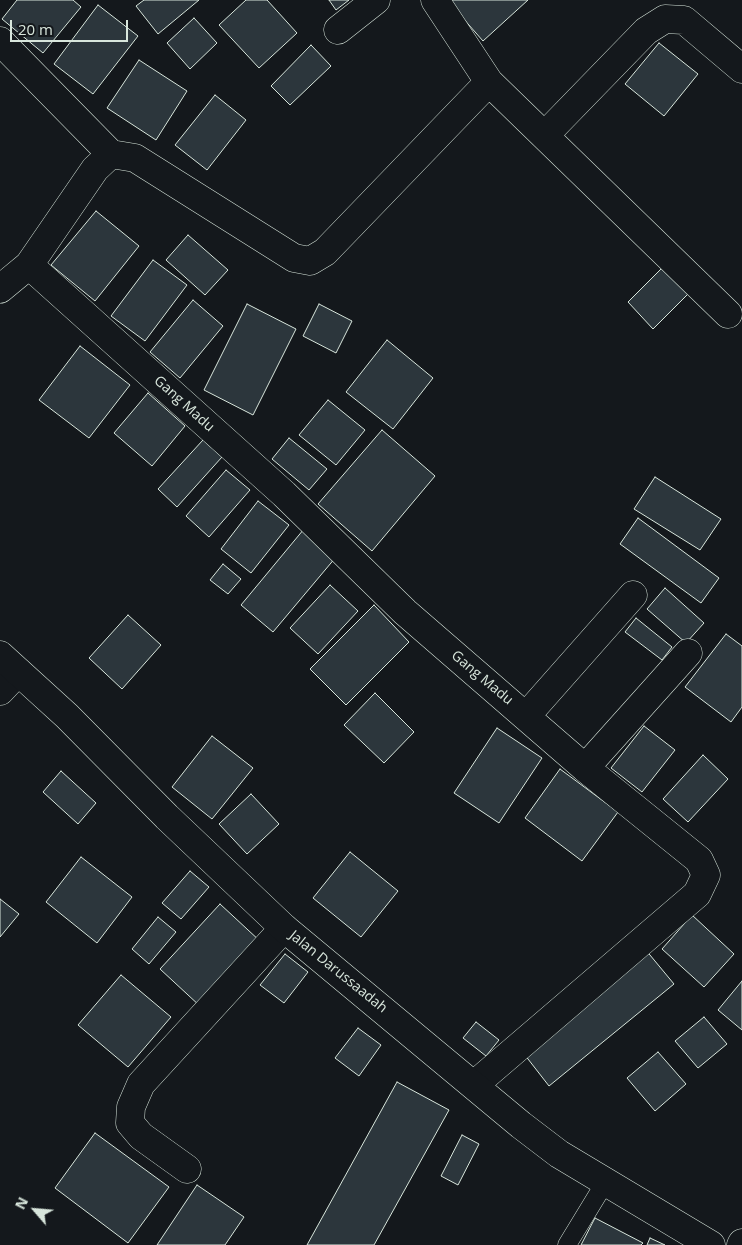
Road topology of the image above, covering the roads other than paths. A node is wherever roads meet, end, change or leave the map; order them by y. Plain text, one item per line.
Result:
1 (376, 0) edge
2 (435, 0) edge
3 (338, 30) dead end
4 (0, 41) edge
5 (742, 69) edge
6 (489, 82) junction
7 (544, 135) junction
8 (111, 154) junction
9 (29, 265) junction
10 (0, 289) edge
11 (728, 314) dead end
12 (634, 596) dead end
13 (688, 653) dead end
14 (6, 673) edge
15 (527, 716) junction
16 (585, 768) junction
17 (284, 928) junction
18 (474, 1085) junction
19 (187, 1169) dead end
20 (606, 1181) junction
21 (567, 1245) edge
22 (711, 1245) edge

1 - 3 street
2 - 6 street
4 - 8 street
5 - 7 street
6 - 7 street
6 - 8 street
7 - 11 street
8 - 9 street
9 - 10 street
9 - 15 street, Gang Madu
12 - 15 street
13 - 16 street
14 - 17 street, Jalan Darussaadah
15 - 16 street, Gang Madu
16 - 18 street, Gang Madu
17 - 18 street, Jalan Darussaadah
17 - 19 street
18 - 20 street, Jalan Darussaadah
20 - 21 lane
20 - 22 street, Jalan Darussaadah

